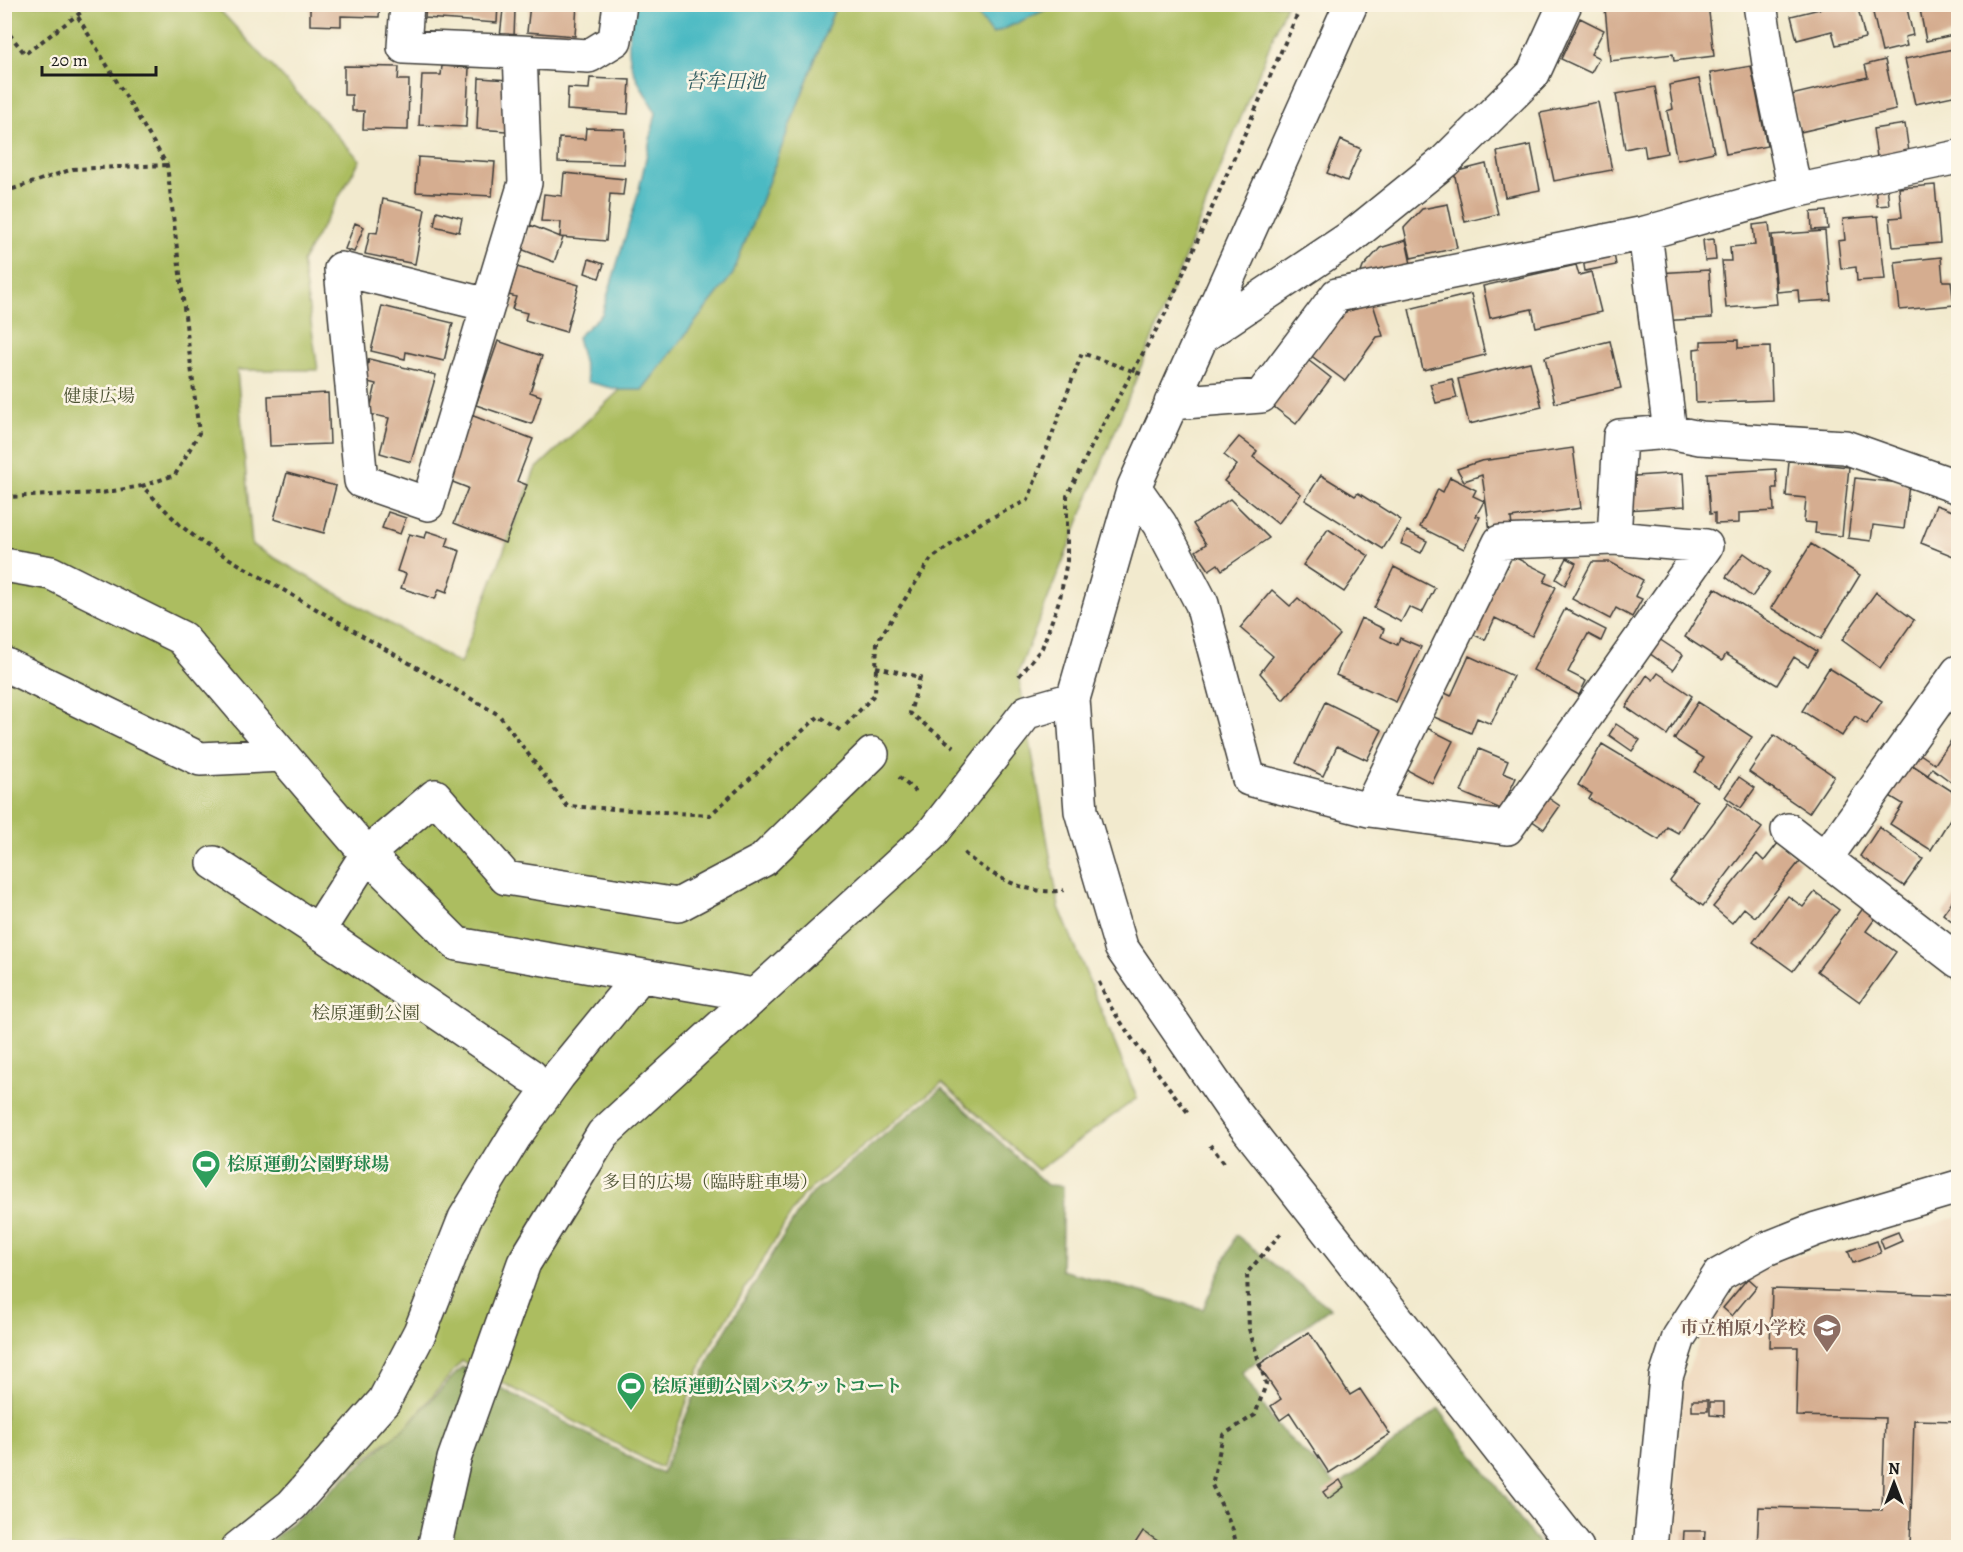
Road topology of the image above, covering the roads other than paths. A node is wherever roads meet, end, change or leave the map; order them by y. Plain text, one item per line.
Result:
1 (407, 4) edge
2 (620, 4) edge
3 (1351, 4) edge
4 (1565, 4) edge
5 (1760, 4) edge
6 (520, 52) junction
7 (1959, 157) edge
8 (1795, 191) junction
9 (1645, 233) junction
10 (488, 305) junction
11 (1203, 336) junction
12 (1175, 395) junction
13 (1670, 432) junction
14 (1134, 487) junction
15 (1959, 487) edge
16 (1614, 538) junction
17 (4, 565) edge
18 (4, 664) edge
19 (1959, 672) edge
20 (1073, 699) junction
21 (872, 754) road end
22 (282, 755) junction
23 (1370, 810) junction
24 (1788, 830) dead end
25 (367, 854) junction
26 (1825, 859) junction
27 (214, 863) dead end
28 (318, 931) junction
29 (1959, 961) edge
30 (640, 976) junction
31 (754, 995) junction
32 (531, 1076) dead end
33 (1959, 1187) edge
34 (238, 1548) edge
35 (434, 1548) edge
36 (1578, 1548) edge
37 (1650, 1548) edge

1 - 6 street
2 - 6 street
3 - 11 street
4 - 11 street
5 - 8 street
6 - 10 street
7 - 8 street
8 - 9 street
9 - 12 street
9 - 13 street
10 - 10 street
11 - 12 street
12 - 14 street
13 - 15 street
13 - 16 street
14 - 20 street
14 - 23 street
16 - 23 street
16 - 23 street
17 - 22 street
18 - 22 street
19 - 26 street
20 - 31 street
20 - 36 street
21 - 25 street
22 - 25 street
24 - 26 street
25 - 28 street
25 - 30 street
26 - 29 street
27 - 28 street
28 - 32 street
30 - 31 street
30 - 34 street
31 - 35 street
33 - 37 street

